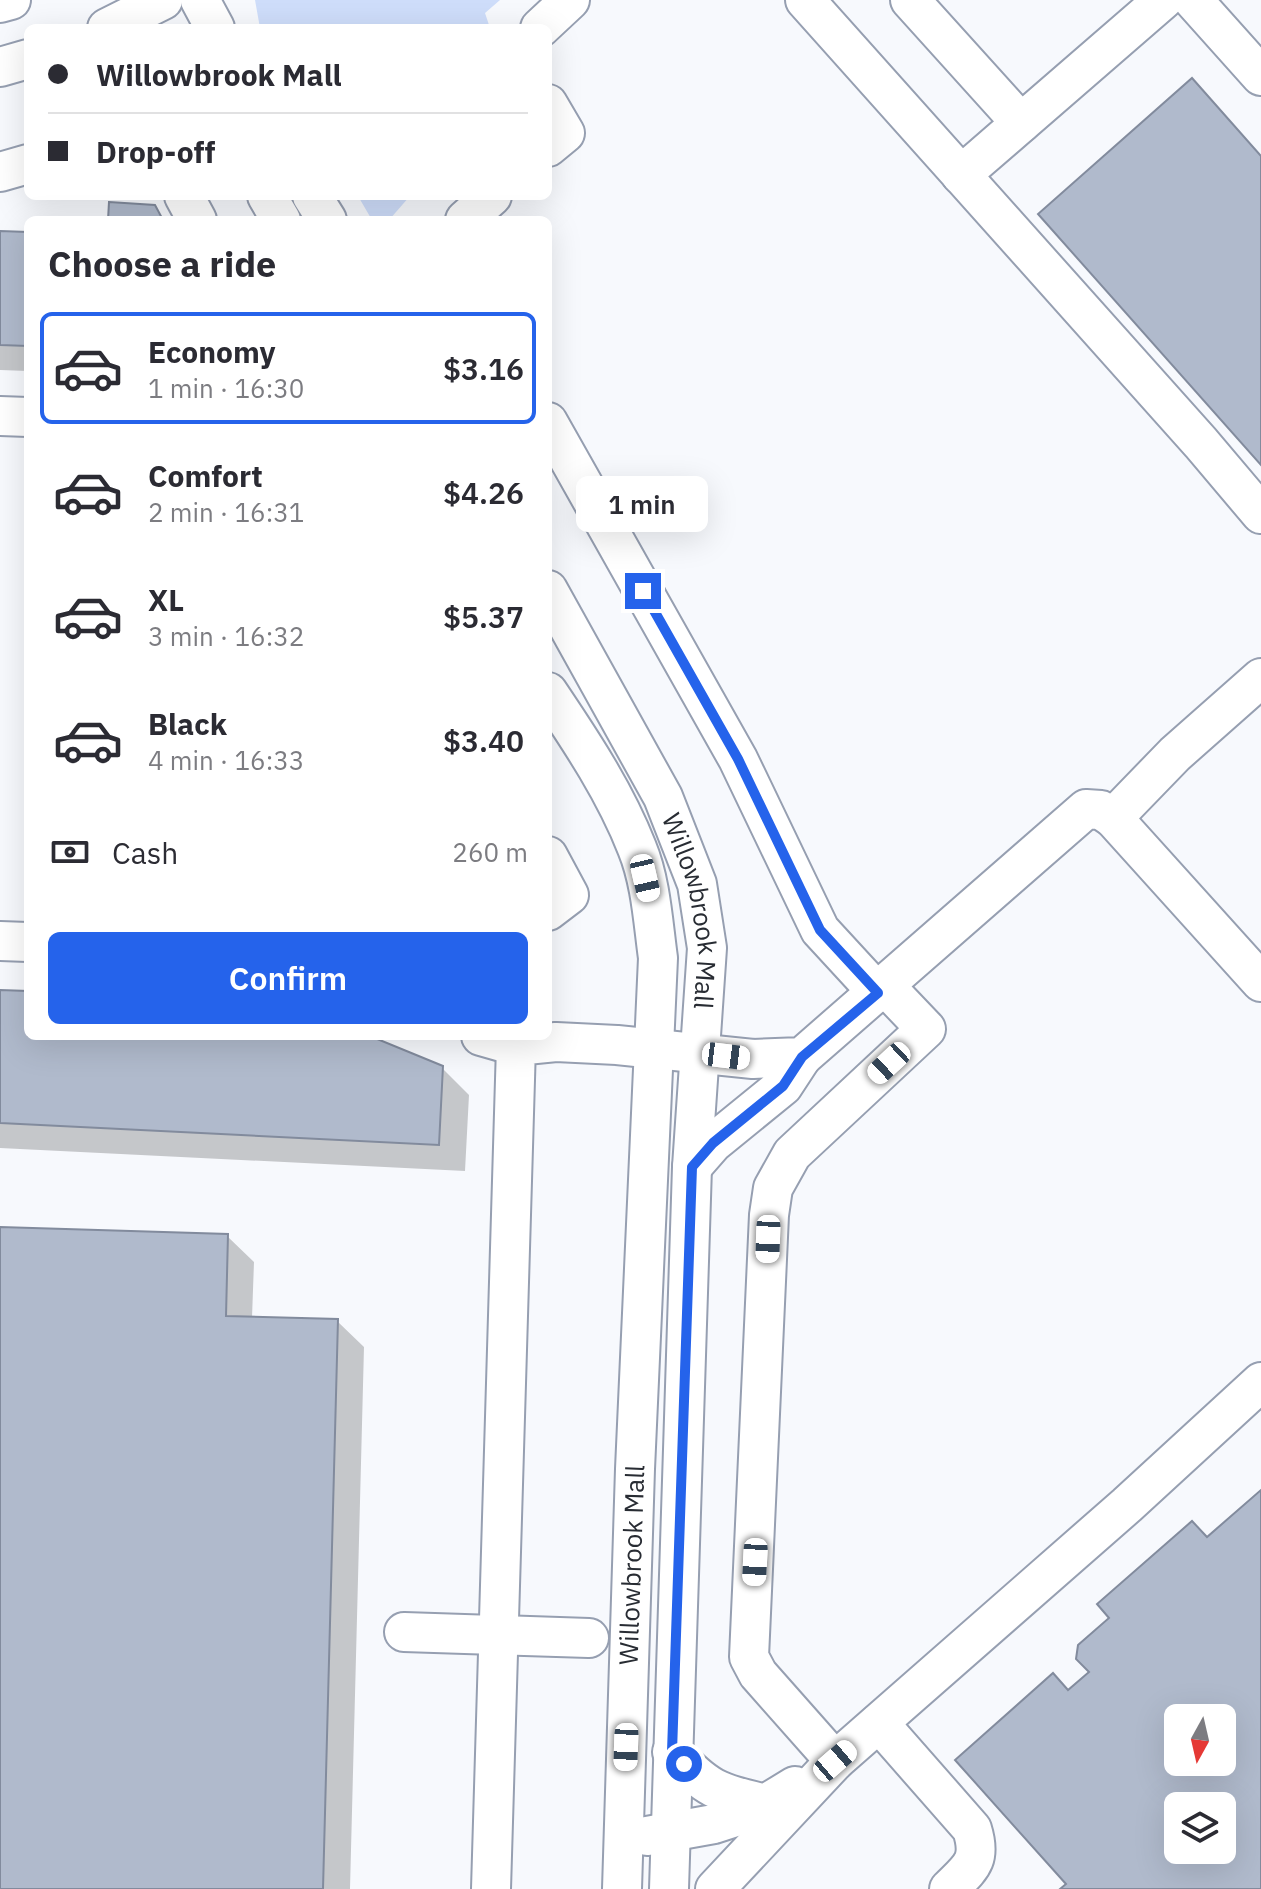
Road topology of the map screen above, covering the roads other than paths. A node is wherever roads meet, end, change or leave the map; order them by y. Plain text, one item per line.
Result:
1 (11, 0) edge
2 (200, 0) edge
3 (570, 0) edge
4 (805, 0) edge
5 (910, 0) edge
6 (1163, 0) edge
7 (1193, 0) edge
8 (0, 3) edge
9 (163, 8) edge
10 (118, 24) edge
11 (213, 24) edge
12 (544, 24) edge
13 (24, 60) edge
14 (0, 67) edge
15 (1261, 76) edge
16 (552, 111) edge
17 (1021, 123) junction
18 (552, 144) edge
19 (24, 165) edge
20 (0, 172) edge
21 (961, 175) junction
22 (488, 200) edge
23 (470, 216) edge
24 (0, 416) edge
25 (24, 417) edge
26 (552, 429) edge
27 (1261, 514) edge
28 (552, 597) edge
29 (1261, 678) edge
30 (552, 698) edge
31 (1113, 818) junction
32 (552, 863) edge
33 (552, 908) edge
34 (0, 941) edge
35 (24, 942) edge
36 (1261, 982) edge
37 (881, 990) junction
38 (499, 1041) edge
39 (653, 1048) junction
40 (699, 1053) junction
41 (802, 1057) junction
42 (692, 1167) junction
43 (1261, 1382) edge
44 (404, 1632) dead end
45 (501, 1635) junction
46 (589, 1638) dead end
47 (879, 1723) junction
48 (672, 1752) junction
49 (835, 1761) junction
50 (766, 1804) junction
51 (672, 1831) junction
52 (624, 1839) junction
53 (727, 1877) edge
54 (669, 1883) edge
55 (622, 1885) edge
56 (491, 1889) edge
57 (949, 1889) edge

1 - 8 street
2 - 11 street
3 - 12 street
4 - 21 street
5 - 17 street
6 - 17 street
7 - 15 street
9 - 10 street
13 - 14 street
16 - 18 street
17 - 21 street
19 - 20 street
21 - 27 street
22 - 23 street
24 - 25 street
26 - 37 street
28 - 40 street, Willowbrook Mall
29 - 31 street
30 - 39 street, Willowbrook Mall
31 - 36 street
31 - 37 street
32 - 33 street
34 - 35 street
37 - 41 street
37 - 49 street
38 - 39 street
38 - 45 street
39 - 40 street
39 - 52 street, Willowbrook Mall
40 - 41 street
40 - 42 street, Willowbrook Mall
41 - 42 street
42 - 48 street, Willowbrook Mall
43 - 47 street
44 - 45 street
45 - 46 street
45 - 56 street
47 - 49 street
47 - 57 street
48 - 50 street
48 - 51 street, Willowbrook Mall
49 - 50 street
49 - 53 street
50 - 51 street
51 - 52 street
51 - 54 street, Willowbrook Mall
52 - 55 street, Willowbrook Mall
53 - 54 street
54 - 55 street

